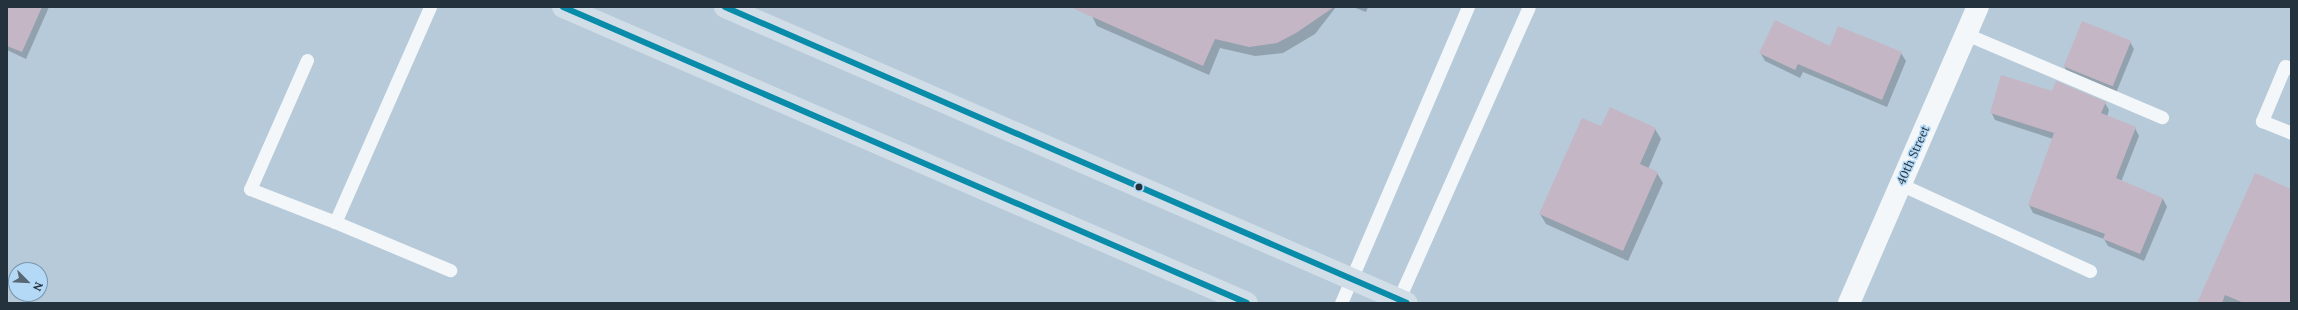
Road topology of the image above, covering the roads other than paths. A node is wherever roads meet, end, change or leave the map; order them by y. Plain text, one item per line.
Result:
1 (430, 7) edge
2 (563, 7) edge
3 (725, 7) edge
4 (1468, 7) edge
5 (1529, 7) edge
6 (1978, 7) edge
7 (1966, 34) junction
8 (307, 60) dead end
9 (2291, 68) edge
10 (2162, 118) dead end
11 (2291, 133) edge
12 (1900, 184) junction
13 (335, 222) junction
14 (450, 270) dead end
15 (2090, 271) dead end
16 (1350, 279) junction
17 (1401, 302) edge
18 (1246, 303) edge
19 (1341, 303) edge
20 (1849, 303) edge

1 - 13 lane
2 - 18 highway
3 - 16 highway
4 - 16 lane
5 - 17 lane
6 - 7 street, 40th Street
7 - 10 lane
7 - 12 street, 40th Street
8 - 13 lane
9 - 11 lane
12 - 15 lane
12 - 20 street, 40th Street
13 - 14 lane
16 - 17 highway
16 - 19 lane

